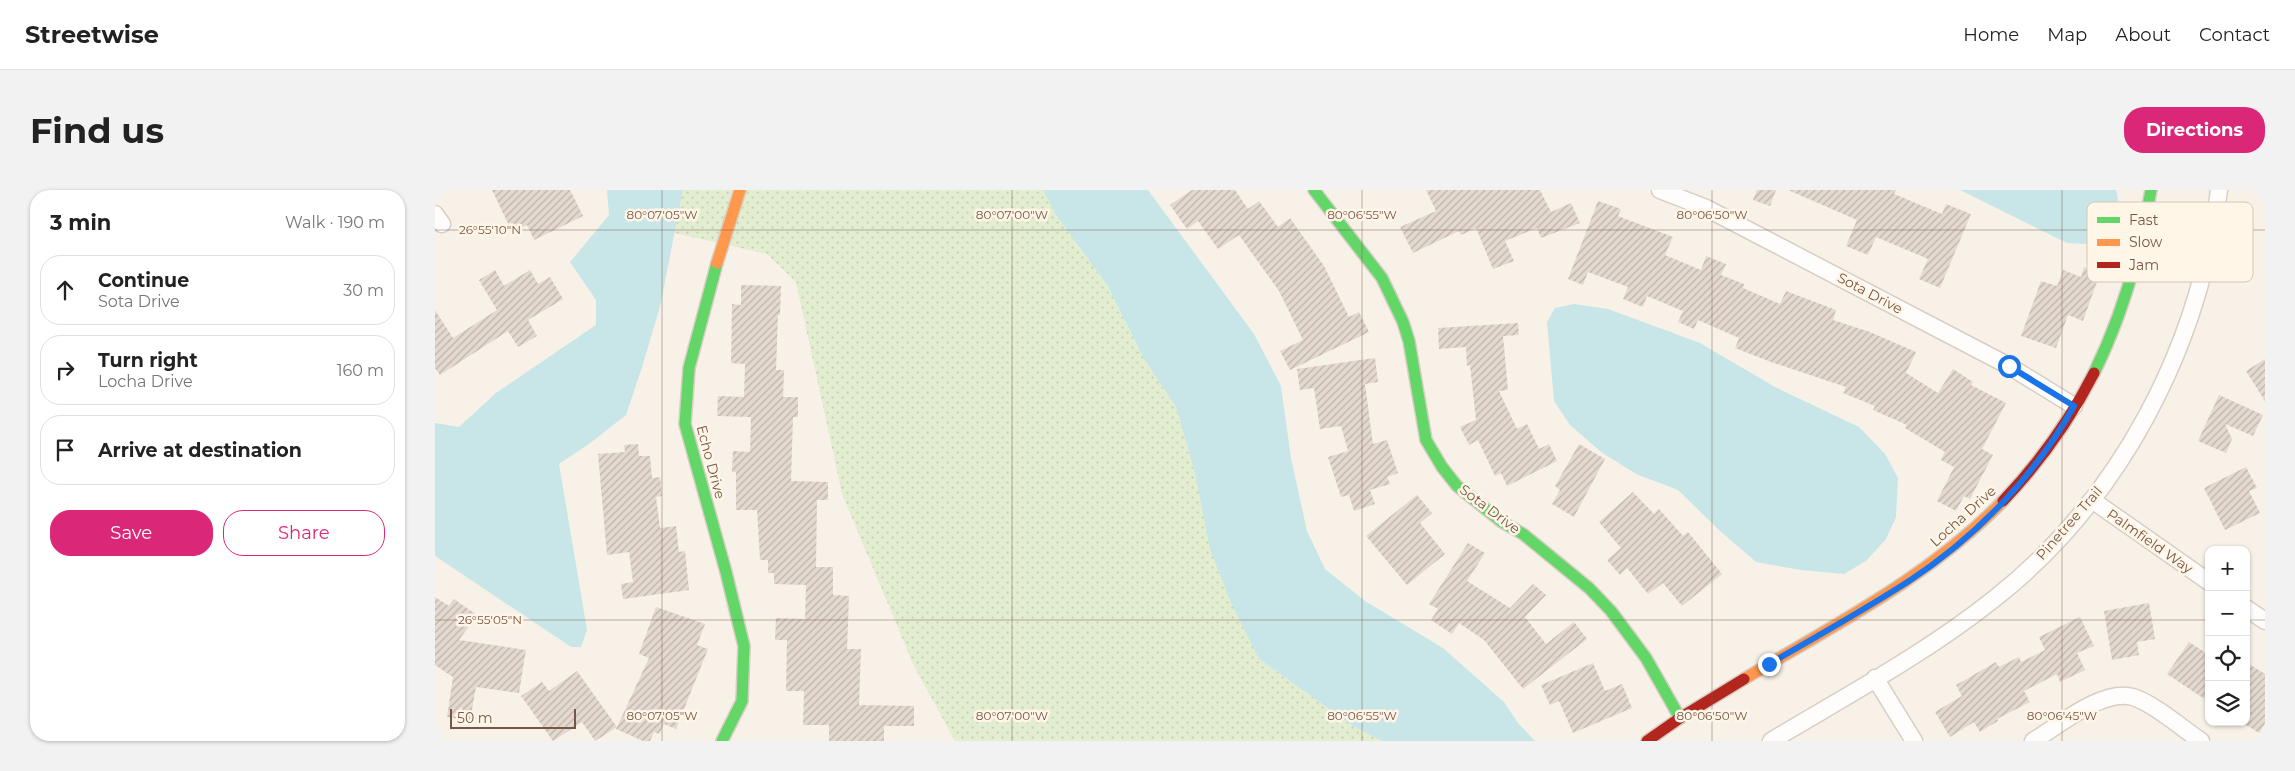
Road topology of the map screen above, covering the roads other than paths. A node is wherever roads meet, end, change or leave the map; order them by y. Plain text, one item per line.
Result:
1 (740, 190) edge
2 (1314, 190) edge
3 (1660, 190) edge
4 (2132, 282) edge
5 (2201, 282) edge
6 (2074, 406) junction
7 (2092, 500) junction
8 (2205, 579) edge
9 (2250, 611) edge
10 (2265, 621) edge
11 (1875, 678) junction
12 (1679, 718) junction
13 (728, 738) edge
14 (1647, 741) edge
15 (1771, 741) edge
16 (1914, 741) edge
17 (2033, 741) edge
18 (2201, 741) edge

1 - 13 street, Echo Drive
2 - 12 street, Sota Drive
3 - 6 street, Sota Drive
4 - 6 street, Locha Drive
5 - 7 street, Pinetree Trail
6 - 12 street, Locha Drive
7 - 8 street, Palmfield Way
7 - 11 street, Pinetree Trail
9 - 10 street
11 - 15 street, Pinetree Trail
11 - 16 street
12 - 14 street, Locha Drive
17 - 18 street

